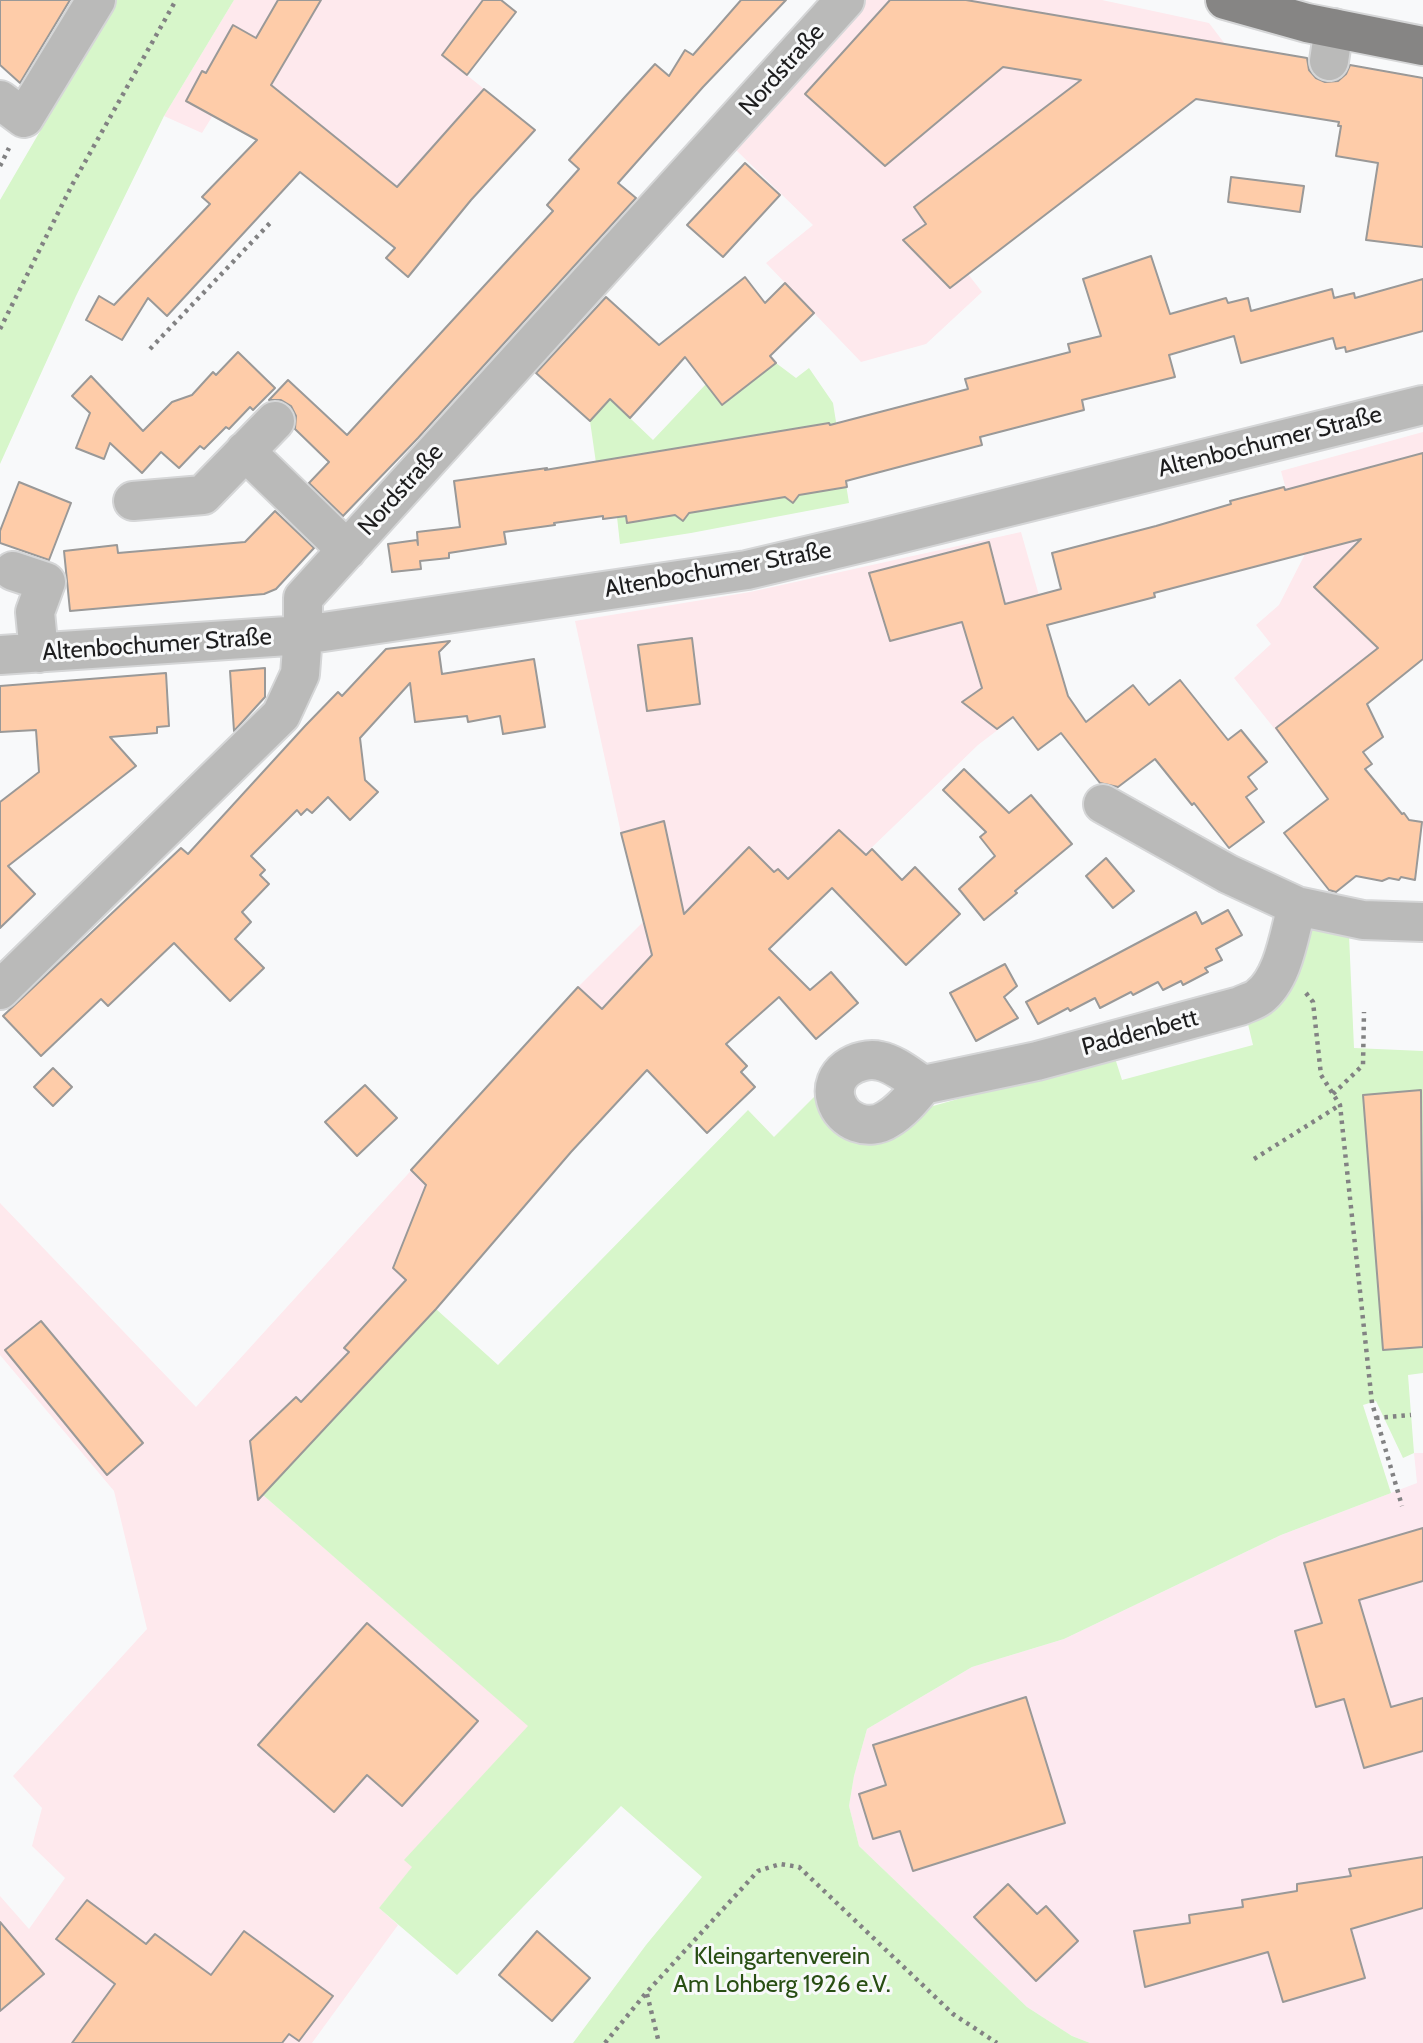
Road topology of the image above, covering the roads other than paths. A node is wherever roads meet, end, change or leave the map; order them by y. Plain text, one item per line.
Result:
1 (96, 0) edge
2 (845, 0) edge
3 (1225, 0) edge
4 (1423, 46) edge
5 (0, 100) edge
6 (1423, 405) edge
7 (275, 421) dead end
8 (245, 451) junction
9 (133, 501) dead end
10 (347, 550) junction
11 (13, 571) dead end
12 (303, 635) junction
13 (39, 653) junction
14 (0, 656) edge
15 (1103, 804) dead end
16 (1297, 906) junction
17 (1423, 922) edge
18 (0, 990) edge
19 (923, 1085) dead end

1 - 5 street
2 - 10 street, Nordstraße
3 - 4 main road
6 - 12 street, Altenbochumer Straße
7 - 8 street
8 - 9 street
8 - 10 street
10 - 12 street, Nordstraße
11 - 13 street
12 - 13 street, Altenbochumer Straße
12 - 18 street, Nordstraße
13 - 14 street, Altenbochumer Straße
15 - 16 street
16 - 17 street
16 - 19 street, Paddenbett

